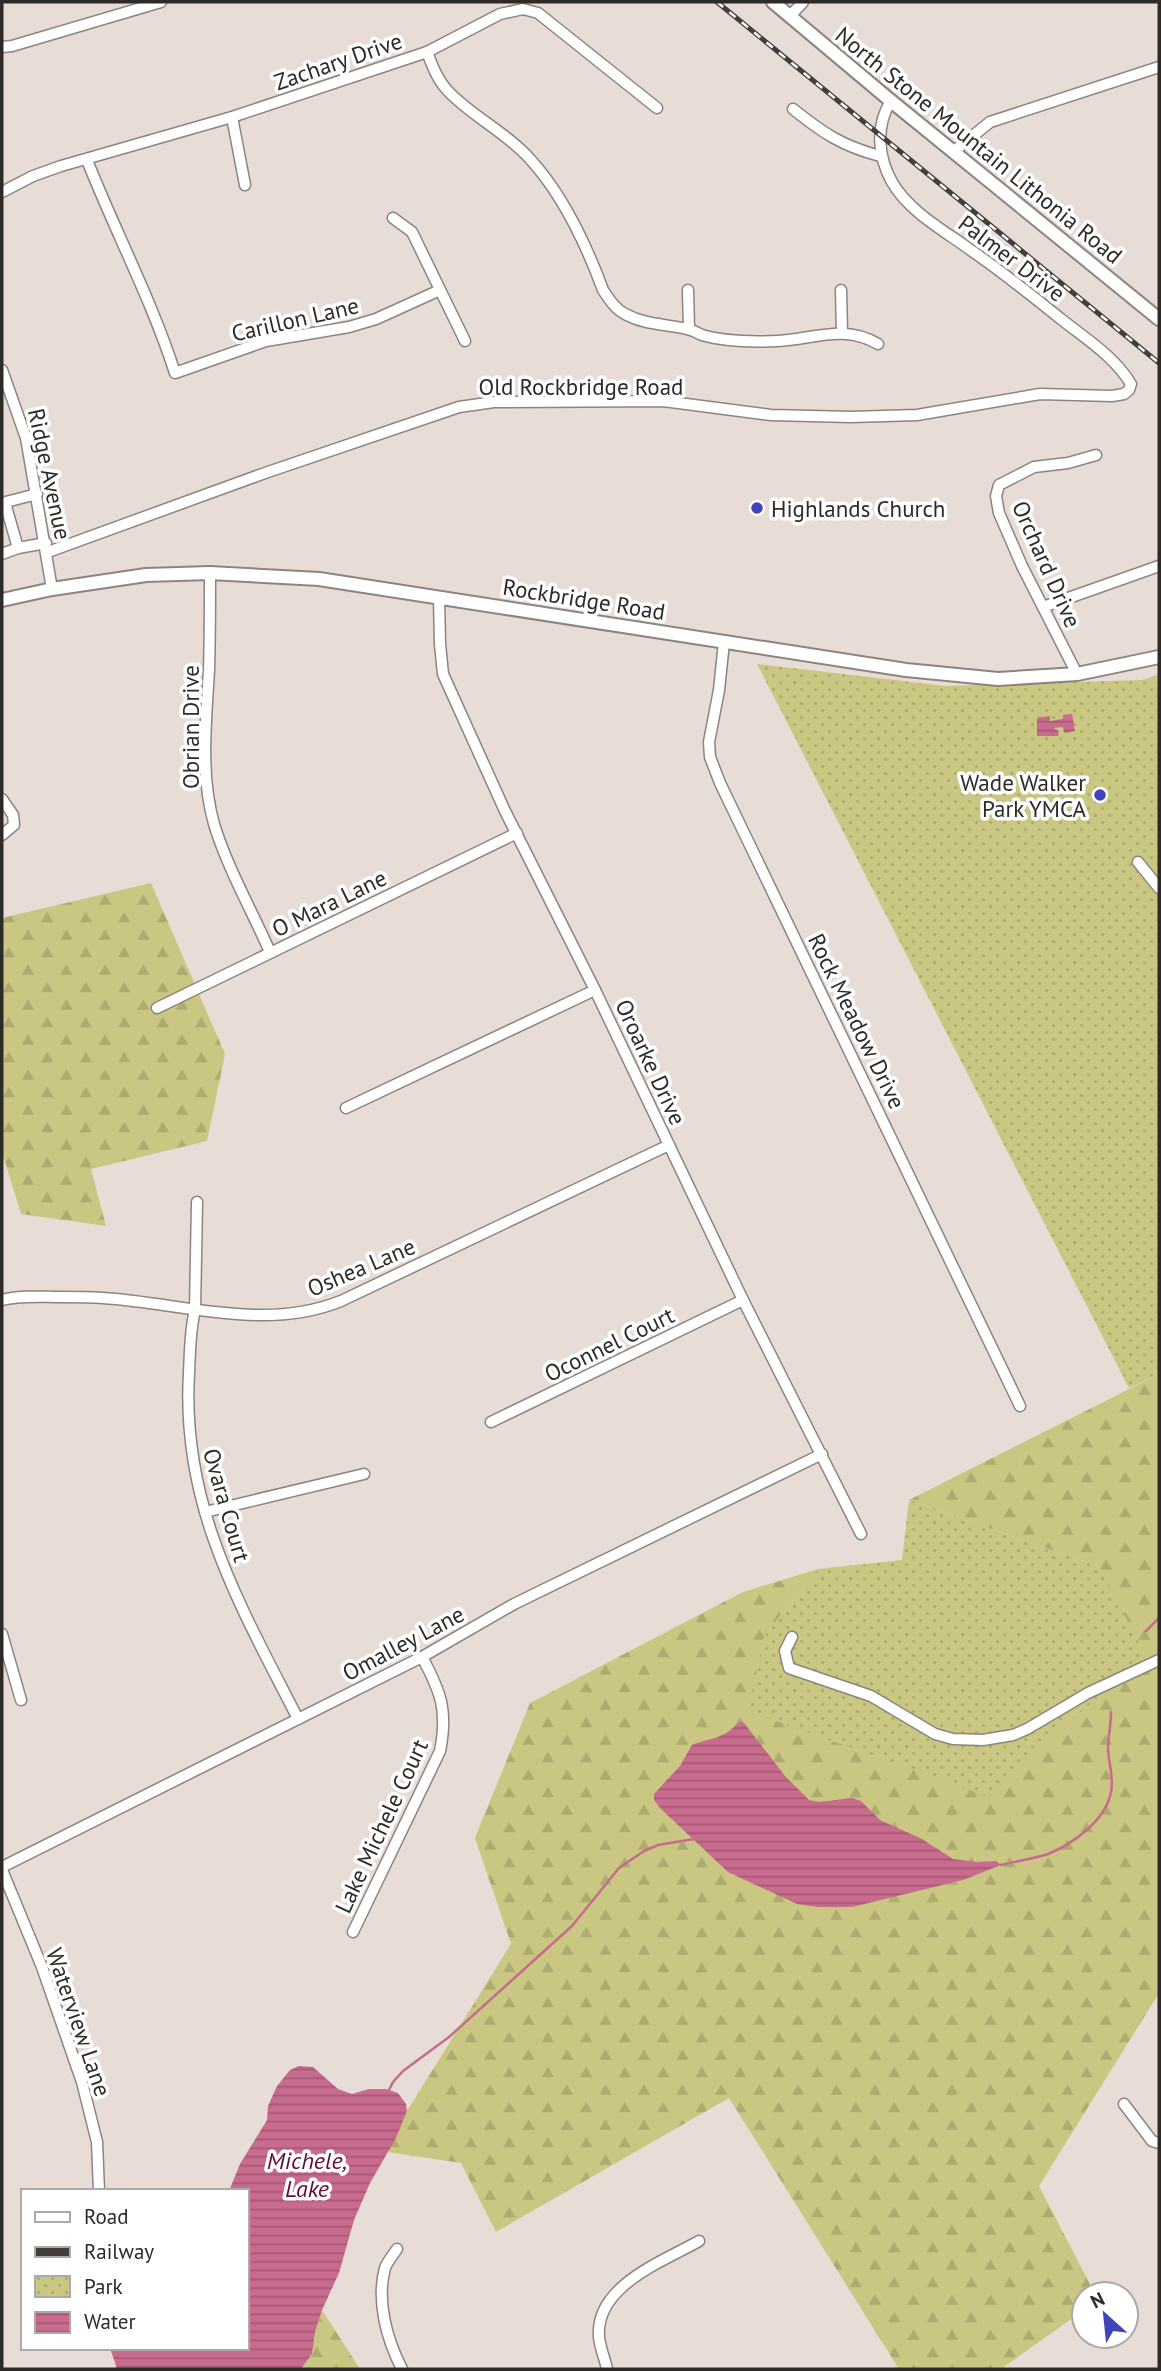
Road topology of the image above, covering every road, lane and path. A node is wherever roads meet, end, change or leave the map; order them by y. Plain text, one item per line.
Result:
1 (162, 2) edge
2 (773, 2) edge
3 (803, 2) edge
4 (790, 16) junction
5 (2, 47) edge
6 (427, 52) junction
7 (1159, 67) edge
8 (891, 101) junction
9 (657, 108) dead end
10 (793, 109) dead end
11 (232, 117) junction
12 (953, 152) junction
13 (880, 156) junction
14 (87, 160) junction
15 (245, 185) dead end
16 (2, 192) edge
17 (393, 218) dead end
18 (440, 290) junction
19 (688, 290) dead end
20 (841, 290) dead end
21 (1159, 319) edge
22 (689, 329) junction
23 (842, 334) junction
24 (465, 341) dead end
25 (878, 344) dead end
26 (2, 370) edge
27 (1131, 384) joint
28 (1096, 455) dead end
29 (37, 494) junction
30 (3, 503) edge
31 (18, 548) junction
32 (47, 548) junction
33 (2, 554) edge
34 (1159, 566) edge
35 (210, 573) junction
36 (52, 589) junction
37 (439, 598) junction
38 (2, 600) edge
39 (1043, 607) junction
40 (724, 642) junction
41 (1159, 657) edge
42 (1077, 674) junction
43 (2, 799) edge
44 (517, 833) junction
45 (2, 835) edge
46 (1138, 862) dead end
47 (1159, 888) edge
48 (270, 952) junction
49 (595, 990) junction
50 (158, 1008) dead end
51 (346, 1108) dead end
52 (669, 1145) junction
53 (197, 1202) dead end
54 (2, 1300) edge
55 (743, 1300) junction
56 (195, 1310) junction
57 (1020, 1406) dead end
58 (491, 1422) dead end
59 (822, 1454) junction
60 (364, 1474) dead end
61 (205, 1512) junction
62 (861, 1534) dead end
63 (2, 1634) edge
64 (792, 1637) dead end
65 (4, 1650) edge
66 (422, 1657) junction
67 (1159, 1660) edge
68 (21, 1699) dead end
69 (299, 1719) junction
70 (2, 1868) edge
71 (353, 1932) dead end
72 (1124, 2104) dead end
73 (1159, 2143) edge
74 (99, 2189) edge
75 (699, 2241) dead end
76 (397, 2249) dead end
77 (402, 2369) edge
78 (607, 2369) edge

1 - 5 street
2 - 4 main road, North Stone Mountain Lithonia Road
3 - 4 street
4 - 8 main road, North Stone Mountain Lithonia Road
6 - 9 street, Zachary Drive
6 - 11 street, Zachary Drive
6 - 22 street
7 - 12 street
8 - 12 main road, North Stone Mountain Lithonia Road
8 - 13 street
10 - 13 street
11 - 14 street, Zachary Drive
11 - 15 street
12 - 21 main road, North Stone Mountain Lithonia Road
13 - 27 street, Palmer Drive
14 - 16 street, Zachary Drive
14 - 18 street, Carillon Lane
17 - 18 street
18 - 24 street
19 - 22 street
20 - 23 street
22 - 23 street
23 - 25 street
26 - 29 street, Ridge Avenue
27 - 32 street, Old Rockbridge Road
28 - 39 street, Orchard Drive
29 - 30 street
29 - 32 street, Ridge Avenue
30 - 31 street
31 - 32 street, Old Rockbridge Road
31 - 33 street, Old Rockbridge Road
32 - 36 street, Ridge Avenue
34 - 39 street
35 - 36 main road, Rockbridge Road
35 - 37 main road, Rockbridge Road
35 - 48 street, Obrian Drive
36 - 38 main road, Rockbridge Road
37 - 40 main road, Rockbridge Road
37 - 44 street, Oroarke Drive
39 - 42 street, Orchard Drive
40 - 42 main road, Rockbridge Road
40 - 57 street, Rock Meadow Drive
41 - 42 main road, Rockbridge Road
43 - 45 street
44 - 48 street, O Mara Lane
44 - 49 street, Oroarke Drive
46 - 47 street
48 - 50 street, O Mara Lane
49 - 51 street
49 - 52 street, Oroarke Drive
52 - 55 street, Oroarke Drive
52 - 56 street, Oshea Lane
53 - 56 street, Ovara Court
54 - 56 street, Oshea Lane
55 - 58 street, Oconnel Court
55 - 59 street, Oroarke Drive
56 - 61 street, Ovara Court
59 - 62 street, Oroarke Drive
59 - 66 street, Omalley Lane
60 - 61 street
61 - 69 street, Ovara Court
63 - 65 street
64 - 67 street
65 - 68 street
66 - 69 street, Omalley Lane
66 - 71 street, Lake Michele Court
69 - 70 street, Omalley Lane
70 - 74 street, Waterview Lane
72 - 73 street
75 - 78 street
76 - 77 street

